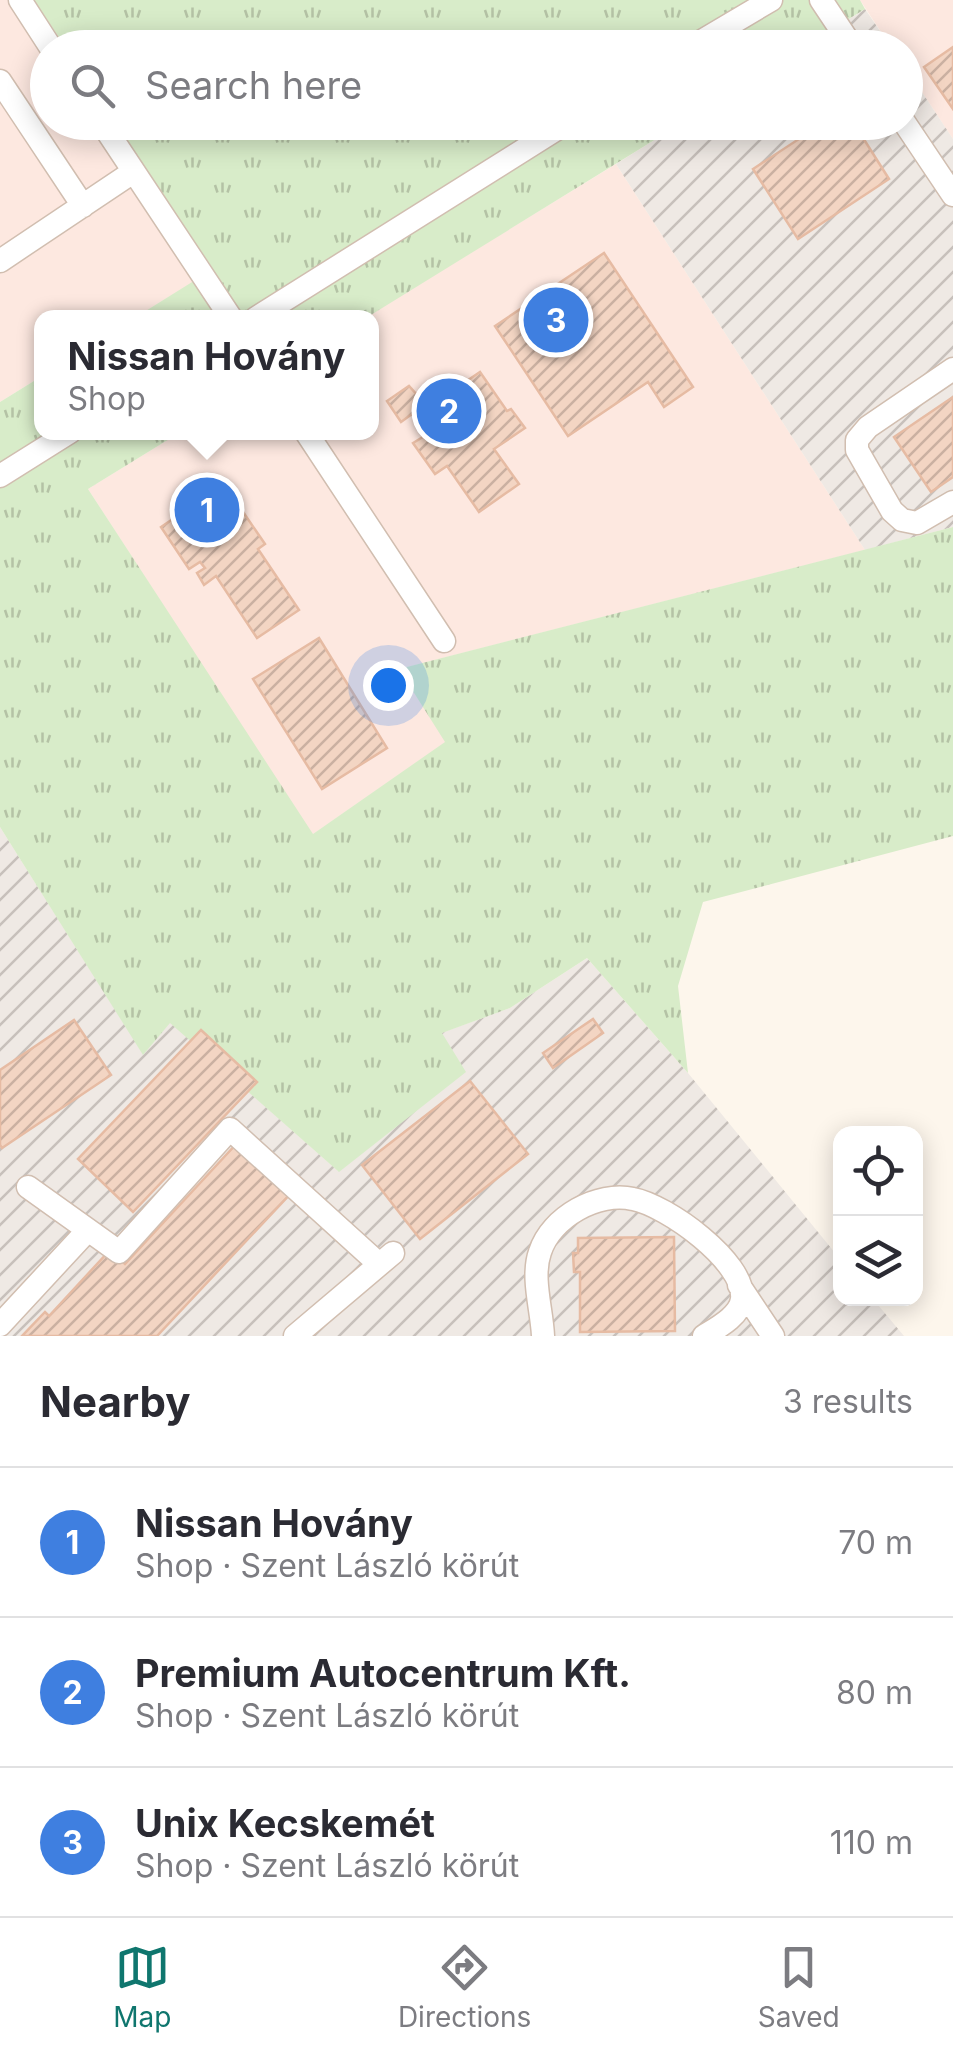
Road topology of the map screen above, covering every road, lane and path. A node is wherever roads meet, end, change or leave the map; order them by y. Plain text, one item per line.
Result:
1 (20, 0) edge
2 (771, 0) edge
3 (821, 0) edge
4 (40, 30) edge
5 (720, 30) edge
6 (841, 30) edge
7 (0, 80) edge
8 (30, 126) edge
9 (39, 140) edge
10 (113, 140) edge
11 (539, 140) edge
12 (916, 140) edge
13 (134, 172) junction
14 (953, 195) edge
15 (82, 206) junction
16 (0, 261) edge
17 (226, 310) edge
18 (269, 310) edge
19 (953, 368) edge
20 (57, 440) edge
21 (311, 440) edge
22 (0, 476) edge
23 (953, 502) edge
24 (444, 642) dead end
25 (28, 1187) dead end
26 (88, 1230) junction
27 (740, 1285) junction
28 (0, 1325) edge
29 (295, 1336) edge
30 (544, 1336) edge
31 (704, 1336) edge
32 (773, 1336) edge

1 - 4 street
2 - 5 street
3 - 6 street
7 - 8 street
9 - 15 street
10 - 13 street
11 - 18 street
12 - 14 street
13 - 15 street
13 - 17 street
15 - 16 street
19 - 23 street
20 - 22 street
21 - 24 street
25 - 26 street
26 - 28 street
26 - 29 street
27 - 30 street
27 - 31 street
27 - 32 street

